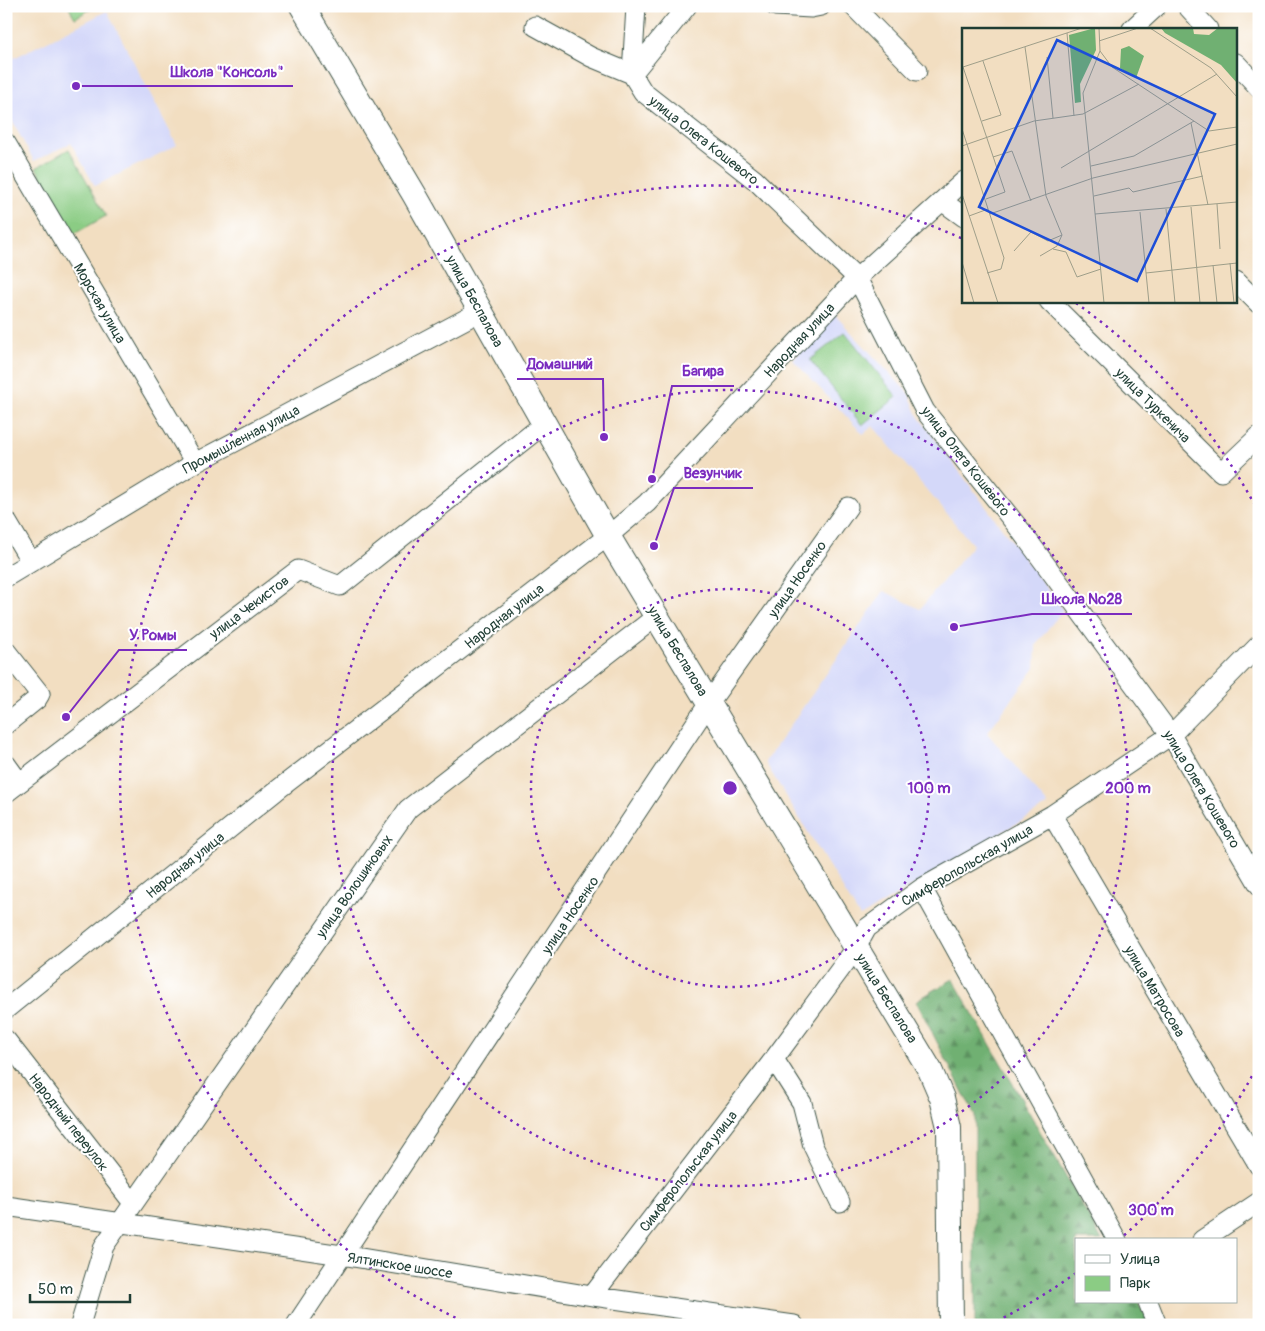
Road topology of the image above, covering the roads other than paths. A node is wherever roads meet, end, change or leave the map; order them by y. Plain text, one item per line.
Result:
1 (302, 6) edge
2 (636, 6) edge
3 (687, 6) edge
4 (775, 6) edge
5 (821, 6) edge
6 (853, 6) edge
7 (1157, 6) edge
8 (535, 26) dead end
9 (1133, 28) edge
10 (916, 71) dead end
11 (1239, 72) edge
12 (632, 74) junction
13 (1259, 88) edge
14 (6, 143) edge
15 (962, 183) edge
16 (942, 201) junction
17 (962, 216) edge
18 (857, 278) junction
19 (1238, 283) edge
20 (1050, 302) edge
21 (1259, 304) edge
22 (481, 311) junction
23 (544, 424) junction
24 (1259, 436) edge
25 (195, 463) junction
26 (848, 507) dead end
27 (6, 520) edge
28 (608, 536) junction
29 (31, 562) junction
30 (6, 577) edge
31 (657, 616) junction
32 (1259, 646) edge
33 (6, 651) edge
34 (709, 702) junction
35 (6, 724) edge
36 (1171, 735) junction
37 (6, 764) edge
38 (13, 787) edge
39 (1052, 815) junction
40 (1259, 885) edge
41 (922, 888) junction
42 (856, 948) junction
43 (6, 1009) edge
44 (6, 1040) edge
45 (774, 1059) junction
46 (1259, 1166) edge
47 (840, 1202) dead end
48 (1259, 1202) edge
49 (133, 1203) junction
50 (6, 1206) edge
51 (122, 1223) junction
52 (1116, 1238) edge
53 (1205, 1238) edge
54 (342, 1255) junction
55 (592, 1296) junction
56 (1149, 1304) edge
57 (80, 1325) edge
58 (296, 1325) edge
59 (794, 1325) edge
60 (951, 1325) edge
61 (1158, 1325) edge

1 - 22 main road, улица Беспалова
2 - 12 street
3 - 12 street
4 - 5 street
6 - 10 street
7 - 9 street
8 - 12 street
11 - 13 street
12 - 18 street, улица Олега Кошевого
14 - 25 street, Морская улица
15 - 16 street, Народная улица
16 - 17 street
16 - 18 street, Народная улица
18 - 28 street, Народная улица
18 - 36 street, улица Олега Кошевого
19 - 21 street
20 - 24 street, улица Туркенича
22 - 23 main road, улица Беспалова
22 - 25 street, Промышленная улица
23 - 28 main road, улица Беспалова
23 - 38 street, улица Чекистов
25 - 29 street, Промышленная улица
26 - 34 street, улица Носенко
27 - 29 street
28 - 31 main road, улица Беспалова
28 - 43 street, Народная улица
29 - 30 street, Промышленная улица
31 - 34 main road, улица Беспалова
31 - 49 street, улица Волошиновых
32 - 36 street, Симферопольская улица
33 - 35 street
34 - 42 main road, улица Беспалова
34 - 54 street, улица Носенко
36 - 39 street, Симферопольская улица
36 - 40 street, улица Олега Кошевого
37 - 38 street
39 - 41 street, Симферопольская улица
39 - 46 street, улица Матросова
41 - 42 street, Симферопольская улица
41 - 52 street
42 - 45 street, Симферопольская улица
42 - 60 main road, улица Беспалова
44 - 49 street, Народный переулок
45 - 47 street
45 - 55 street, Симферопольская улица
48 - 53 street
49 - 51 street, улица Волошиновых
50 - 51 street, Ялтинское шоссе
51 - 54 street, Ялтинское шоссе
51 - 57 street, улица Волошиновых
54 - 55 street, Ялтинское шоссе
54 - 58 street, улица Носенко
55 - 59 street, Ялтинское шоссе
56 - 61 street

